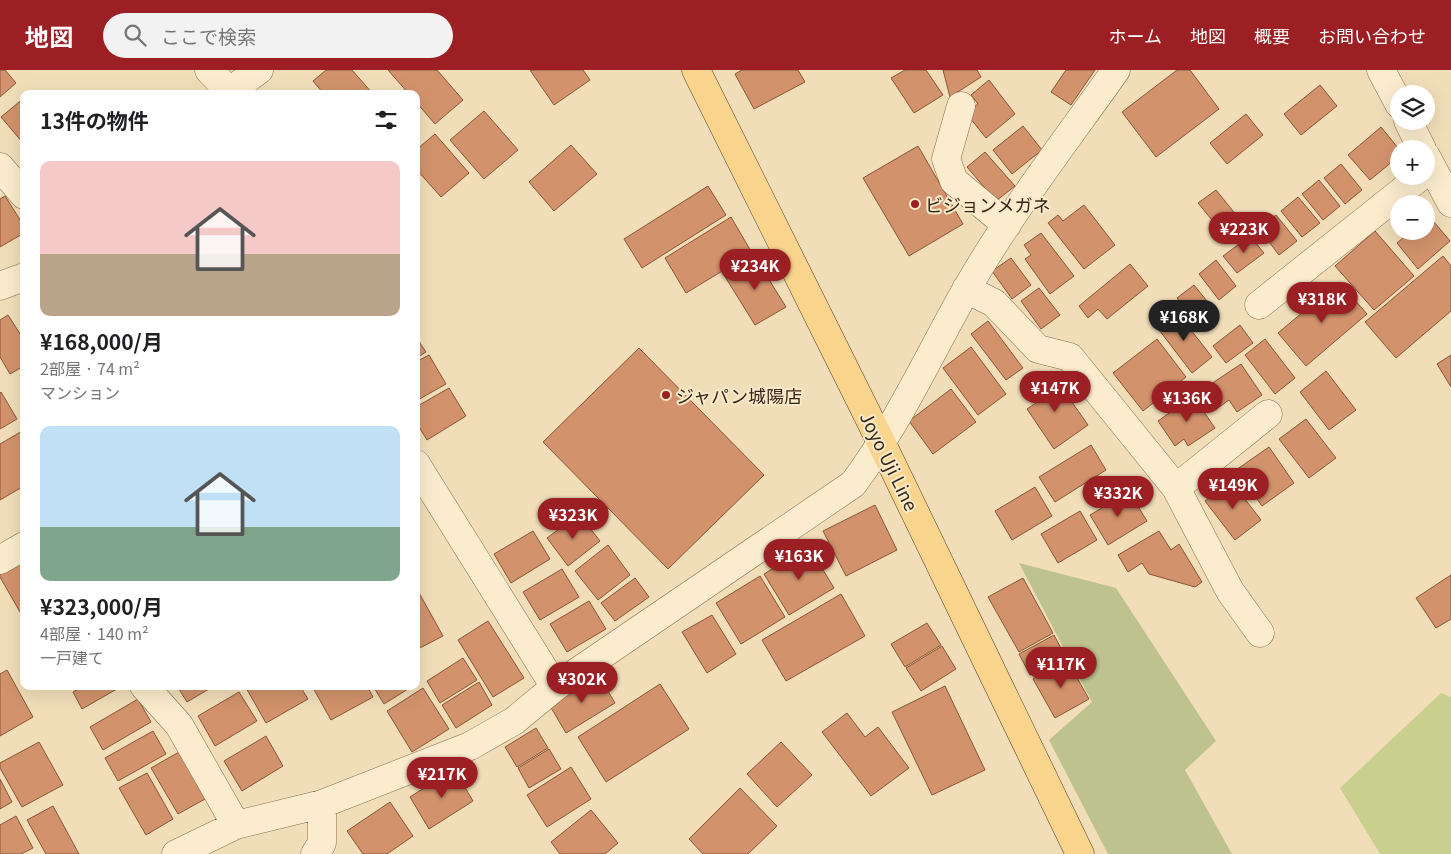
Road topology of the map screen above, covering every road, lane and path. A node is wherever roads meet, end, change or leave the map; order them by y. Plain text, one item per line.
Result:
1 (209, 70) edge
2 (259, 70) edge
3 (696, 70) edge
4 (1116, 70) edge
5 (1381, 70) edge
6 (1390, 87) edge
7 (226, 90) edge
8 (231, 90) edge
9 (961, 106) dead end
10 (0, 167) edge
11 (1435, 178) edge
12 (1401, 185) edge
13 (20, 190) edge
14 (1451, 203) edge
15 (1007, 225) junction
16 (20, 278) edge
17 (0, 286) edge
18 (966, 289) junction
19 (1259, 306) dead end
20 (1268, 414) dead end
21 (882, 444) junction
22 (420, 470) edge
23 (1176, 488) junction
24 (20, 548) edge
25 (0, 560) edge
26 (1260, 633) dead end
27 (554, 687) junction
28 (148, 690) edge
29 (322, 804) junction
30 (236, 825) junction
31 (176, 854) edge
32 (315, 854) edge
33 (1080, 854) edge

1 - 7 street
2 - 8 street
3 - 21 main road, Joyo Uji Line
4 - 15 street
5 - 6 street
9 - 15 street
10 - 13 street
11 - 14 street
12 - 19 street
15 - 18 street
16 - 17 street
18 - 21 street
18 - 23 street
20 - 23 street
21 - 27 street
21 - 33 main road, Joyo Uji Line
22 - 27 street
23 - 26 street
24 - 25 street
27 - 29 street
28 - 30 street
29 - 30 street
29 - 32 street
30 - 31 street

